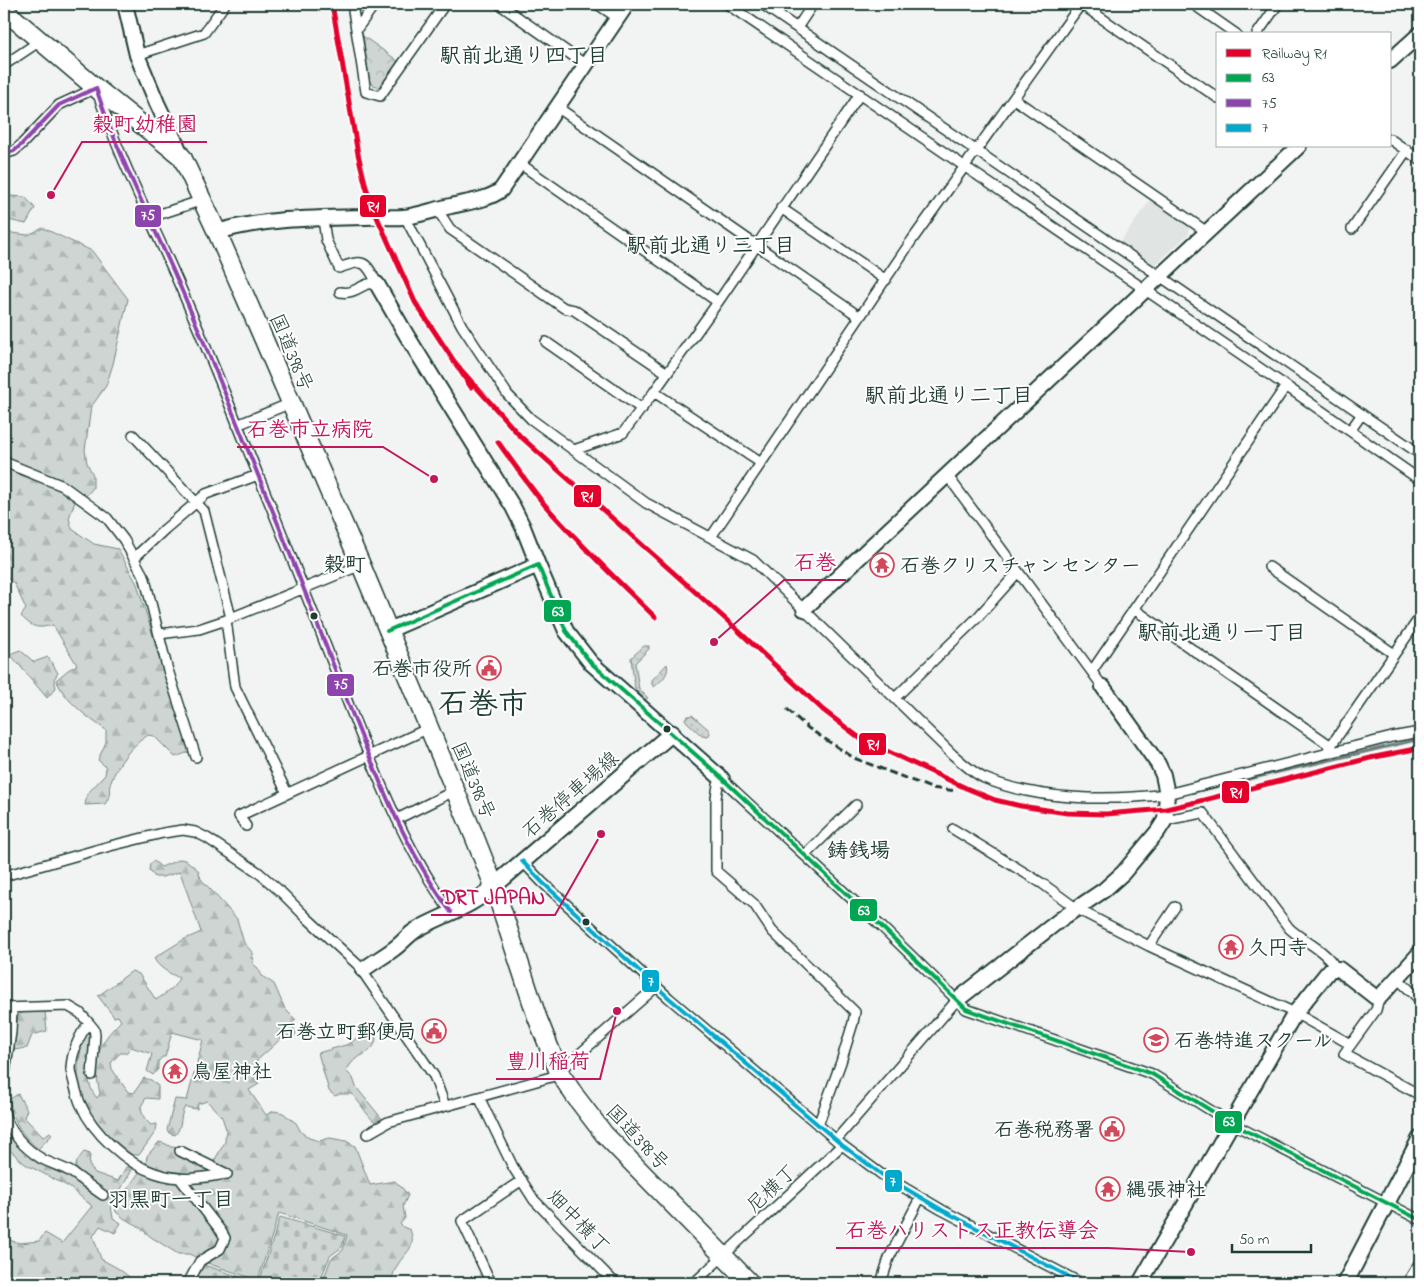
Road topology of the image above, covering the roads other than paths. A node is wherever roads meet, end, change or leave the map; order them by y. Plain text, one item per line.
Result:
1 (125, 4) edge
2 (225, 4) edge
3 (352, 4) edge
4 (375, 4) edge
5 (445, 4) edge
6 (499, 4) edge
7 (597, 4) edge
8 (628, 4) edge
9 (727, 4) edge
10 (762, 4) edge
11 (813, 4) edge
12 (1081, 4) edge
13 (1193, 4) edge
14 (1278, 4) edge
15 (4, 10) edge
16 (618, 18) junction
17 (797, 28) junction
18 (356, 30) junction
19 (1233, 32) edge
20 (1258, 32) edge
21 (1420, 34) edge
22 (40, 42) junction
23 (137, 54) junction
24 (1392, 59) edge
25 (4, 65) edge
26 (586, 65) junction
27 (96, 88) junction
28 (860, 94) junction
29 (1216, 97) edge
30 (1014, 99) junction
31 (557, 107) junction
32 (162, 114) junction
33 (136, 121) junction
34 (1392, 140) edge
35 (1294, 148) edge
36 (1407, 150) junction
37 (976, 151) junction
38 (4, 154) edge
39 (182, 157) junction
40 (1420, 160) edge
41 (519, 163) junction
42 (964, 166) junction
43 (203, 200) junction
44 (437, 208) junction
45 (782, 208) junction
46 (405, 217) junction
47 (148, 218) junction
48 (323, 219) junction
49 (1352, 229) dead end
50 (217, 232) junction
51 (1207, 232) junction
52 (756, 244) junction
53 (1160, 276) junction
54 (886, 280) junction
55 (377, 284) junction
56 (1145, 290) junction
57 (340, 292) dead end
58 (718, 302) junction
59 (860, 317) junction
60 (546, 342) dead end
61 (667, 373) junction
62 (1286, 386) junction
63 (654, 392) junction
64 (291, 403) junction
65 (642, 409) junction
66 (1362, 414) junction
67 (237, 425) junction
68 (1350, 431) junction
69 (132, 435) dead end
70 (574, 450) junction
71 (1420, 454) edge
72 (4, 462) edge
73 (761, 463) junction
74 (258, 475) junction
75 (947, 475) junction
76 (1420, 480) edge
77 (196, 502) junction
78 (711, 537) junction
79 (134, 558) junction
80 (361, 565) junction
81 (538, 565) junction
82 (1269, 567) dead end
83 (1018, 572) junction
84 (304, 589) junction
85 (804, 608) junction
86 (1134, 610) junction
87 (1420, 617) edge
88 (228, 619) junction
89 (388, 631) junction
90 (159, 634) junction
91 (1394, 654) junction
92 (1092, 671) junction
93 (1103, 687) joint
94 (895, 698) junction
95 (429, 728) junction
96 (672, 732) junction
97 (1420, 732) edge
98 (1331, 746) junction
99 (1325, 754) junction
100 (369, 755) junction
101 (196, 757) dead end
102 (722, 779) junction
103 (456, 790) junction
104 (287, 793) junction
105 (1167, 794) junction
106 (856, 805) dead end
107 (397, 819) junction
108 (1166, 820) junction
109 (246, 826) dead end
110 (953, 829) dead end
111 (805, 855) junction
112 (522, 861) junction
113 (4, 876) edge
114 (494, 886) junction
115 (1175, 907) dead end
116 (1077, 909) junction
117 (451, 912) junction
118 (1149, 946) junction
119 (1420, 953) edge
120 (1335, 968) junction
121 (362, 970) junction
122 (1397, 978) junction
123 (656, 987) junction
124 (1379, 998) junction
125 (957, 1000) junction
126 (1420, 1000) edge
127 (8, 1008) edge
128 (1295, 1013) junction
129 (89, 1023) junction
130 (1350, 1044) junction
131 (559, 1072) junction
132 (92, 1075) dead end
133 (4, 1079) edge
134 (1420, 1095) edge
135 (479, 1096) junction
136 (445, 1106) junction
137 (4, 1111) edge
138 (1231, 1122) junction
139 (818, 1125) junction
140 (367, 1134) dead end
141 (1420, 1139) edge
142 (839, 1142) junction
143 (180, 1152) dead end
144 (181, 1180) junction
145 (522, 1180) junction
146 (103, 1195) dead end
147 (920, 1198) junction
148 (1388, 1203) junction
149 (1420, 1220) edge
150 (724, 1256) junction
151 (1420, 1262) edge
152 (188, 1283) edge
153 (491, 1283) edge
154 (615, 1283) edge
155 (694, 1283) edge
156 (750, 1283) edge
157 (881, 1283) edge
158 (1081, 1283) edge
159 (1140, 1283) edge
160 (1345, 1283) edge
161 (1407, 1283) edge

1 - 23 street
2 - 23 street
3 - 18 street
4 - 18 street
5 - 18 street
6 - 26 street
7 - 16 street
8 - 16 street
9 - 28 street
10 - 17 street
11 - 17 street
12 - 29 street
12 - 30 street
13 - 19 street
14 - 20 street
15 - 22 highway, 国道398号
16 - 26 street
17 - 37 street
21 - 24 street
22 - 25 street
22 - 27 highway, 国道398号
23 - 32 street
26 - 31 street
27 - 33 highway, 国道398号
27 - 38 street
27 - 47 street
28 - 42 street
28 - 45 street
30 - 37 street
30 - 51 street
31 - 41 street
31 - 52 street
32 - 33 street
32 - 39 street
33 - 39 highway, 国道398号
34 - 36 street
35 - 51 street
36 - 40 street
36 - 49 street
37 - 42 street
37 - 53 street
39 - 43 highway, 国道398号
41 - 44 street
41 - 58 street
42 - 54 street
42 - 56 street
43 - 47 street
43 - 50 highway, 国道398号
44 - 46 street
44 - 61 street
45 - 52 street
45 - 54 street
46 - 48 street
46 - 70 street
47 - 67 street
48 - 50 street
48 - 55 street
50 - 64 highway, 国道398号
51 - 53 street
52 - 58 street
52 - 59 street
53 - 56 street
53 - 66 street
54 - 59 street
55 - 57 street
55 - 81 street
56 - 62 street
56 - 75 street
58 - 61 street
59 - 73 street
60 - 65 street
61 - 63 street
62 - 68 street
62 - 86 street
63 - 65 street
63 - 73 street
64 - 67 street
64 - 80 highway, 国道398号
65 - 70 street
66 - 68 street
66 - 71 street
67 - 74 street
68 - 76 street
69 - 77 street
70 - 78 street
72 - 79 street
73 - 78 street
74 - 77 street
74 - 84 street
75 - 83 street
75 - 85 street
77 - 79 street
77 - 88 street
78 - 85 street
79 - 90 street
80 - 84 street
80 - 89 highway, 国道398号
81 - 89 street
81 - 96 street
82 - 91 street
83 - 92 street
83 - 94 street
84 - 88 street
84 - 100 street
85 - 94 street
86 - 92 street
86 - 98 street
87 - 91 street
88 - 90 street
88 - 104 street
89 - 95 highway, 国道398号
90 - 101 street
91 - 98 street
92 - 93 street
93 - 105 street
94 - 105 street
95 - 100 street
95 - 103 highway, 国道398号
96 - 102 street
96 - 112 main road, 石巻停車場線
97 - 99 street
98 - 99 street
99 - 105 street
100 - 104 street
100 - 107 street
102 - 111 street
102 - 139 street
103 - 107 street
103 - 114 highway, 国道398号
104 - 109 street
105 - 108 street
106 - 111 street
107 - 117 street
108 - 116 street
108 - 120 street
110 - 116 street
111 - 125 street
112 - 114 main road, 石巻停車場線
112 - 123 street
113 - 121 street
114 - 117 street
114 - 131 highway, 国道398号
115 - 118 street
116 - 118 street
116 - 125 street
117 - 121 street
118 - 128 street
119 - 122 street
120 - 124 street
120 - 128 street
121 - 136 street
122 - 124 street
122 - 126 street
123 - 131 street
123 - 139 street
124 - 130 street
125 - 138 street
125 - 142 street, 尼横丁
127 - 129 street
127 - 133 street
128 - 130 street
128 - 138 street
129 - 132 street
129 - 144 street
130 - 134 street
131 - 135 street
131 - 150 highway, 国道398号
135 - 136 street
135 - 145 street, 畑中横丁
136 - 140 street
137 - 146 street
138 - 148 street
138 - 159 street
139 - 142 street
141 - 148 main road
142 - 147 street
142 - 150 street, 尼横丁
143 - 144 street
144 - 152 street
145 - 153 street
145 - 154 street, 畑中横丁
147 - 157 street
147 - 158 street
148 - 149 street
148 - 160 main road
150 - 155 street, 尼横丁
150 - 156 highway, 国道398号
151 - 161 street

